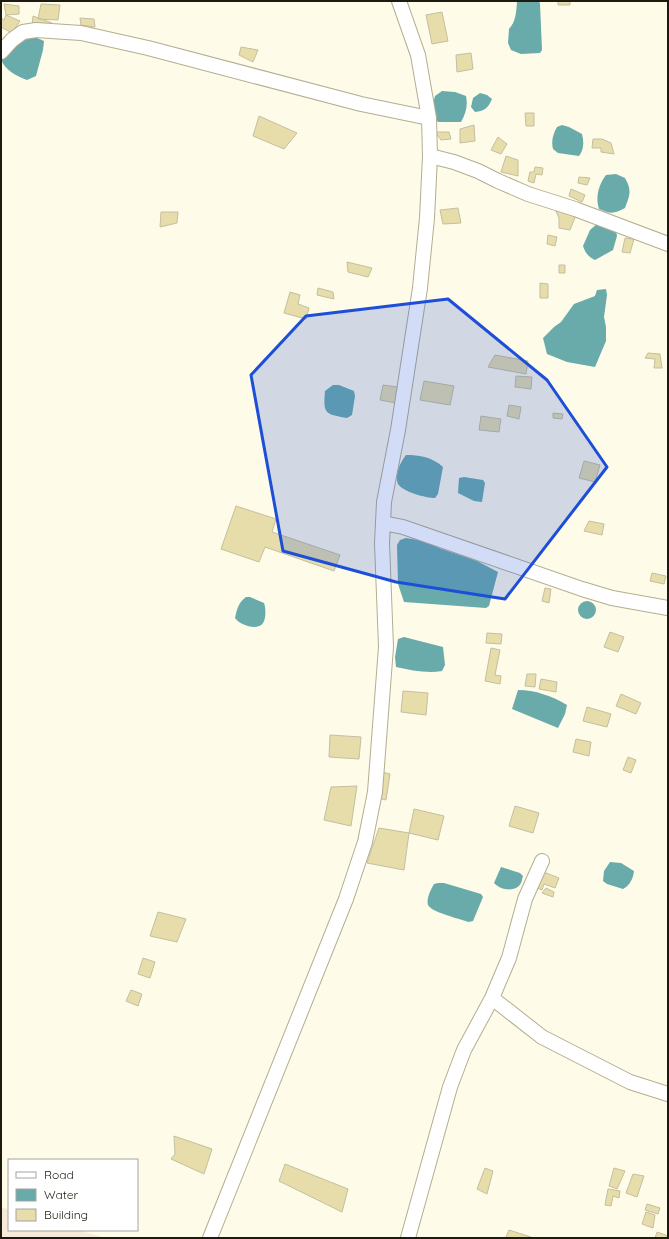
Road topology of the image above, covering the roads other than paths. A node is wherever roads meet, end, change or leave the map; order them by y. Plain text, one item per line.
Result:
1 (399, 1) edge
2 (1, 52) edge
3 (429, 118) junction
4 (430, 156) junction
5 (668, 244) edge
6 (383, 523) junction
7 (668, 608) edge
8 (542, 861) dead end
9 (492, 998) junction
10 (668, 1094) edge
11 (210, 1238) edge
12 (408, 1238) edge

1 - 3 street
2 - 3 street
3 - 4 street
4 - 5 street
4 - 6 street
6 - 7 street
6 - 11 street
8 - 9 street
9 - 10 street
9 - 12 street

